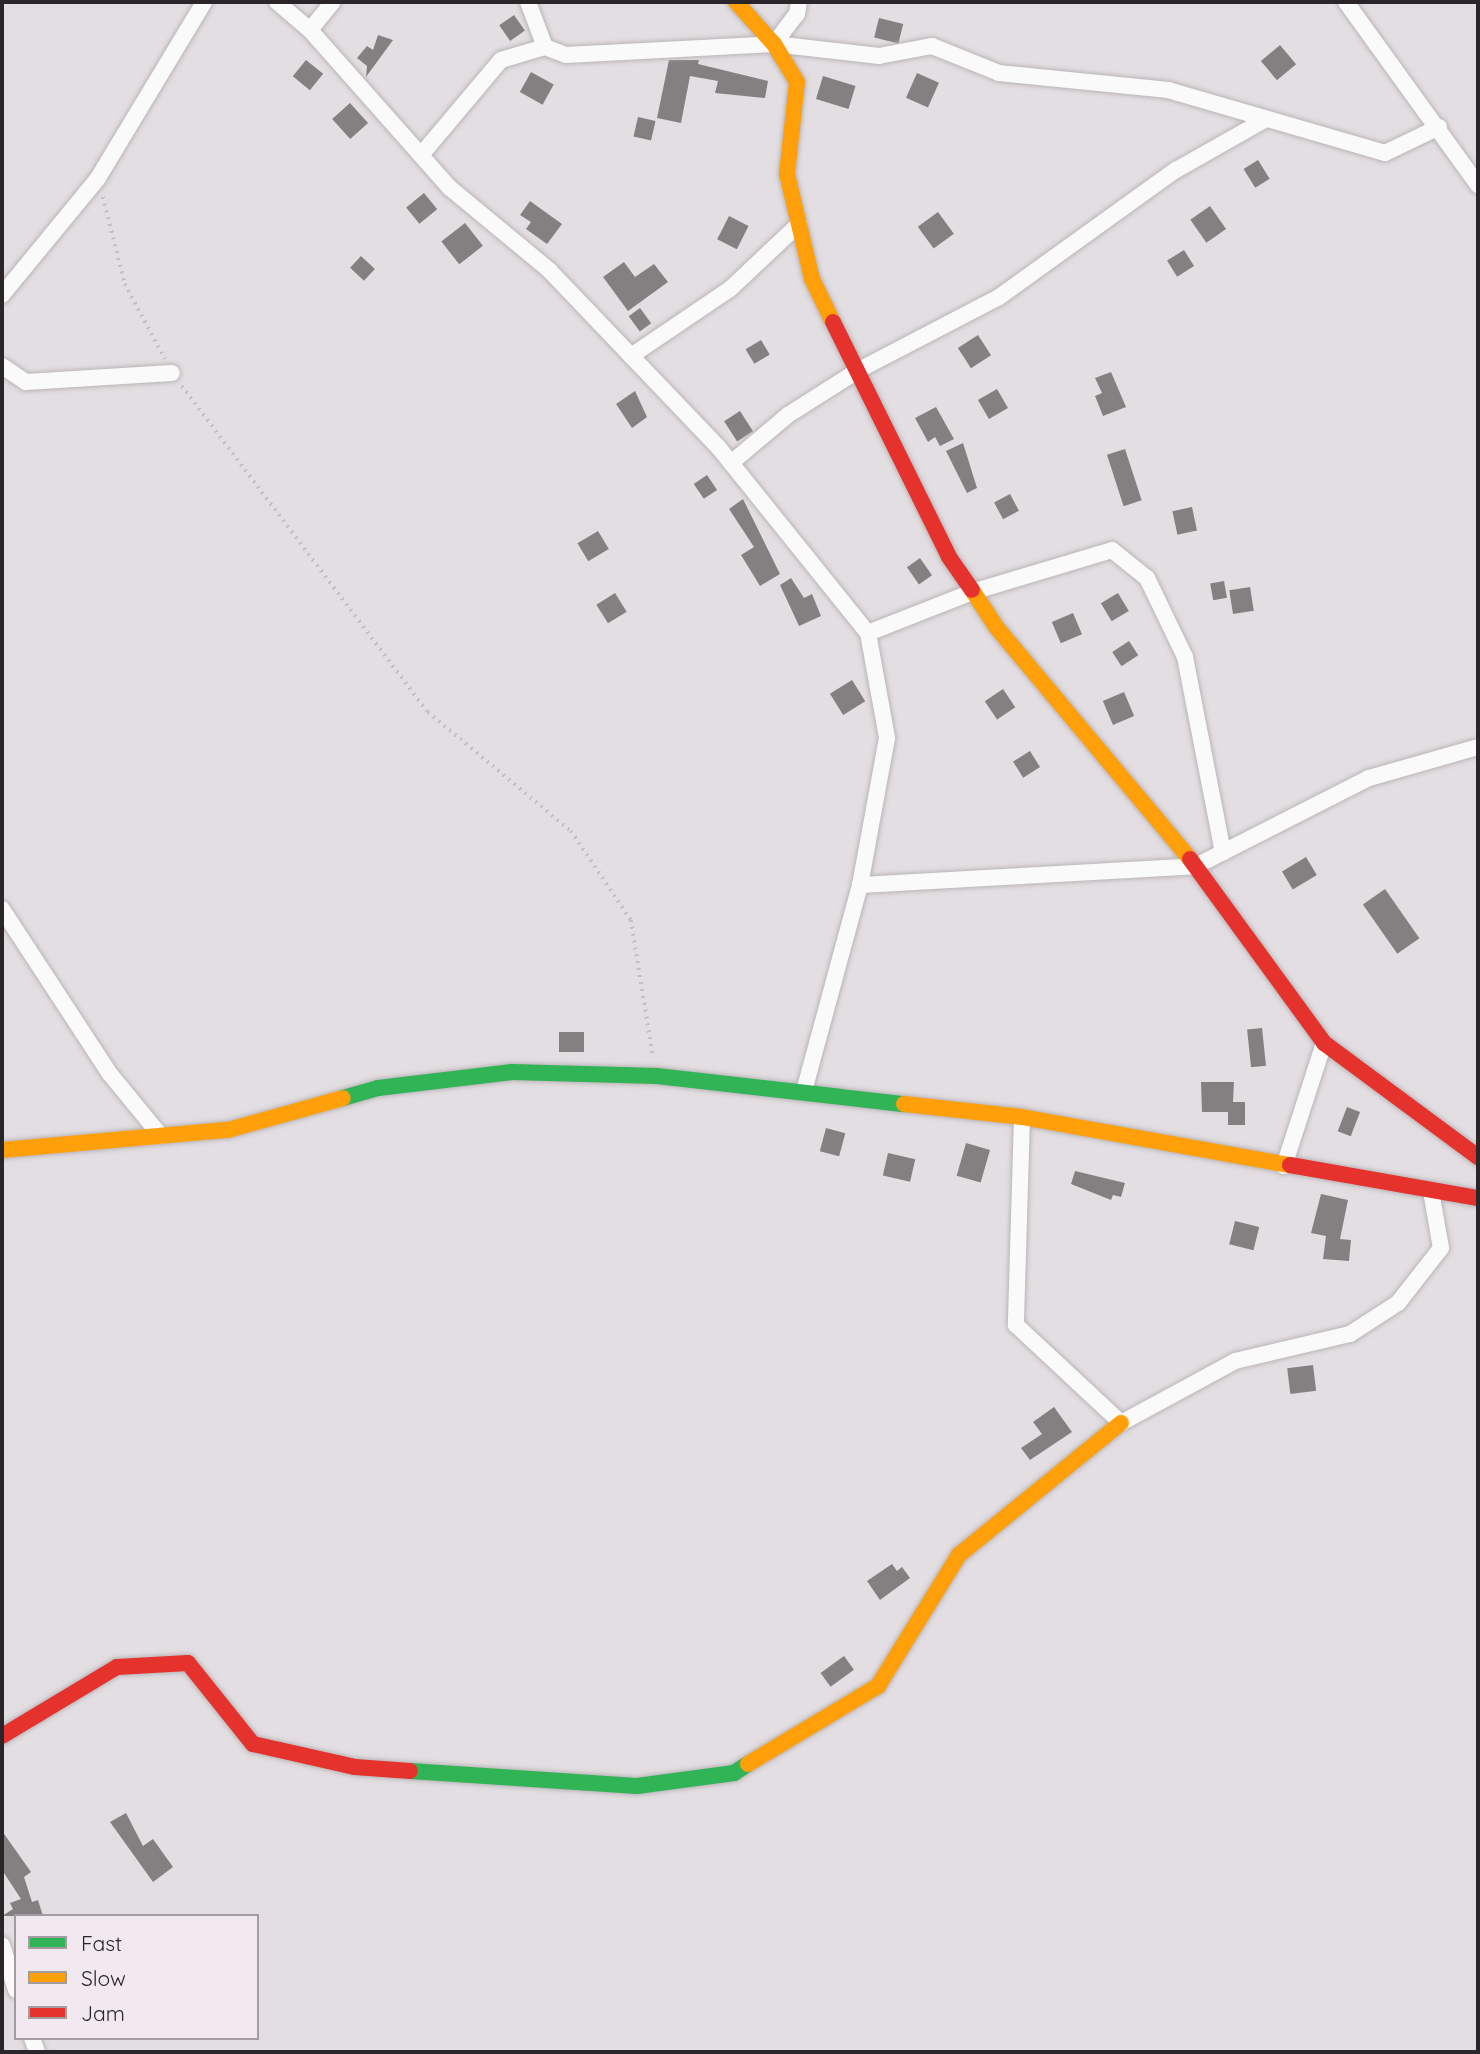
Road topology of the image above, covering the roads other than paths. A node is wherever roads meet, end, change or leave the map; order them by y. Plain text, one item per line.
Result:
1 (204, 2) edge
2 (277, 2) edge
3 (333, 2) edge
4 (528, 2) edge
5 (736, 2) edge
6 (799, 2) edge
7 (1346, 2) edge
8 (310, 30) junction
9 (774, 44) junction
10 (545, 47) junction
11 (1266, 119) junction
12 (1439, 127) junction
13 (421, 155) junction
14 (1478, 185) edge
15 (799, 224) junction
16 (2, 295) edge
17 (631, 356) junction
18 (2, 366) edge
19 (857, 372) junction
20 (172, 373) road end
21 (731, 463) junction
22 (972, 592) junction
23 (868, 633) junction
24 (1478, 747) edge
25 (1223, 852) junction
26 (1196, 866) junction
27 (860, 885) junction
28 (2, 909) edge
29 (1324, 1043) junction
30 (804, 1091) junction
31 (1022, 1117) junction
32 (161, 1136) junction
33 (2, 1150) edge
34 (1478, 1157) edge
35 (1284, 1166) junction
36 (1431, 1191) junction
37 (1478, 1198) edge
38 (1121, 1423) junction
39 (2, 1736) edge
40 (2, 1945) edge
41 (14, 1984) edge

1 - 16 street
2 - 8 street
3 - 8 street
4 - 10 street
5 - 9 street
6 - 9 street
7 - 12 street
8 - 13 street
9 - 10 street
9 - 11 street
9 - 15 street
10 - 13 street
11 - 12 street
11 - 19 street
12 - 14 street
13 - 17 street
15 - 17 street
15 - 19 street
17 - 21 street
18 - 20 street
19 - 21 street
19 - 22 street
21 - 23 street
22 - 23 street
22 - 25 street
22 - 26 street
23 - 27 street
24 - 25 street
25 - 26 street
26 - 27 street
26 - 29 street
27 - 30 street
28 - 32 street
29 - 34 street
29 - 35 street
30 - 31 street
30 - 32 street
31 - 35 street
31 - 38 street
32 - 33 street
35 - 36 street
36 - 37 street
36 - 38 street
38 - 39 street
40 - 41 street

